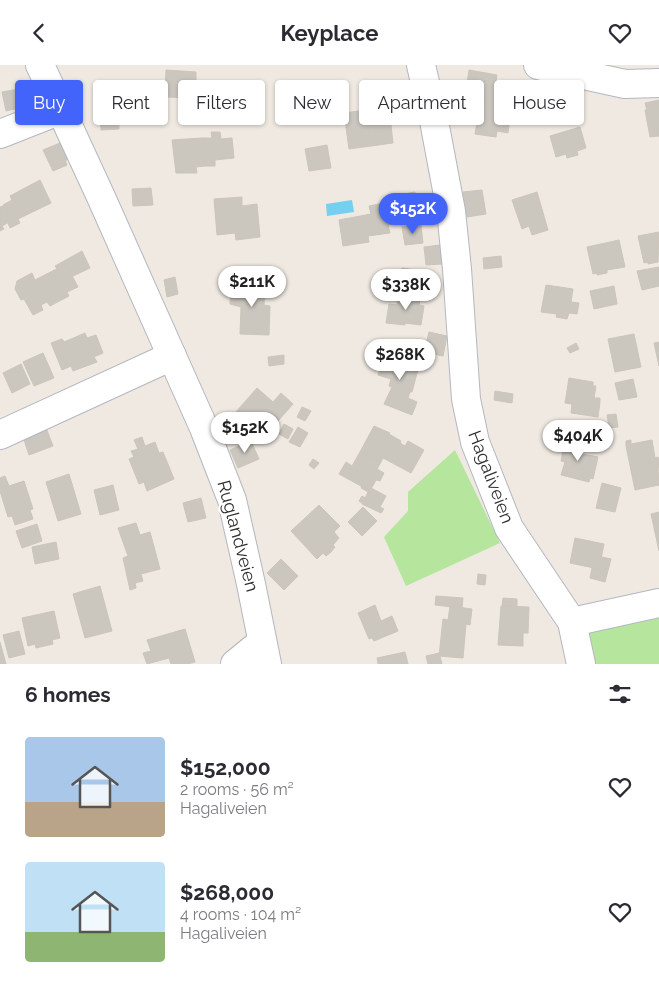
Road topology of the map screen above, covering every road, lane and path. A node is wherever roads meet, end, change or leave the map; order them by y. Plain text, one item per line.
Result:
1 (40, 65) edge
2 (421, 65) edge
3 (538, 65) edge
4 (47, 80) edge
5 (659, 83) edge
6 (23, 125) edge
7 (68, 125) edge
8 (0, 134) edge
9 (172, 356) junction
10 (0, 435) edge
11 (659, 603) edge
12 (572, 622) junction
13 (264, 653) edge
14 (235, 664) edge
15 (581, 664) edge

1 - 4 street, Ruglandveien
2 - 12 street, Hagaliveien
3 - 5 street
6 - 8 street
7 - 9 street, Ruglandveien
9 - 10 street
9 - 13 street, Ruglandveien
11 - 12 street
12 - 15 street, Hagaliveien
13 - 14 street

